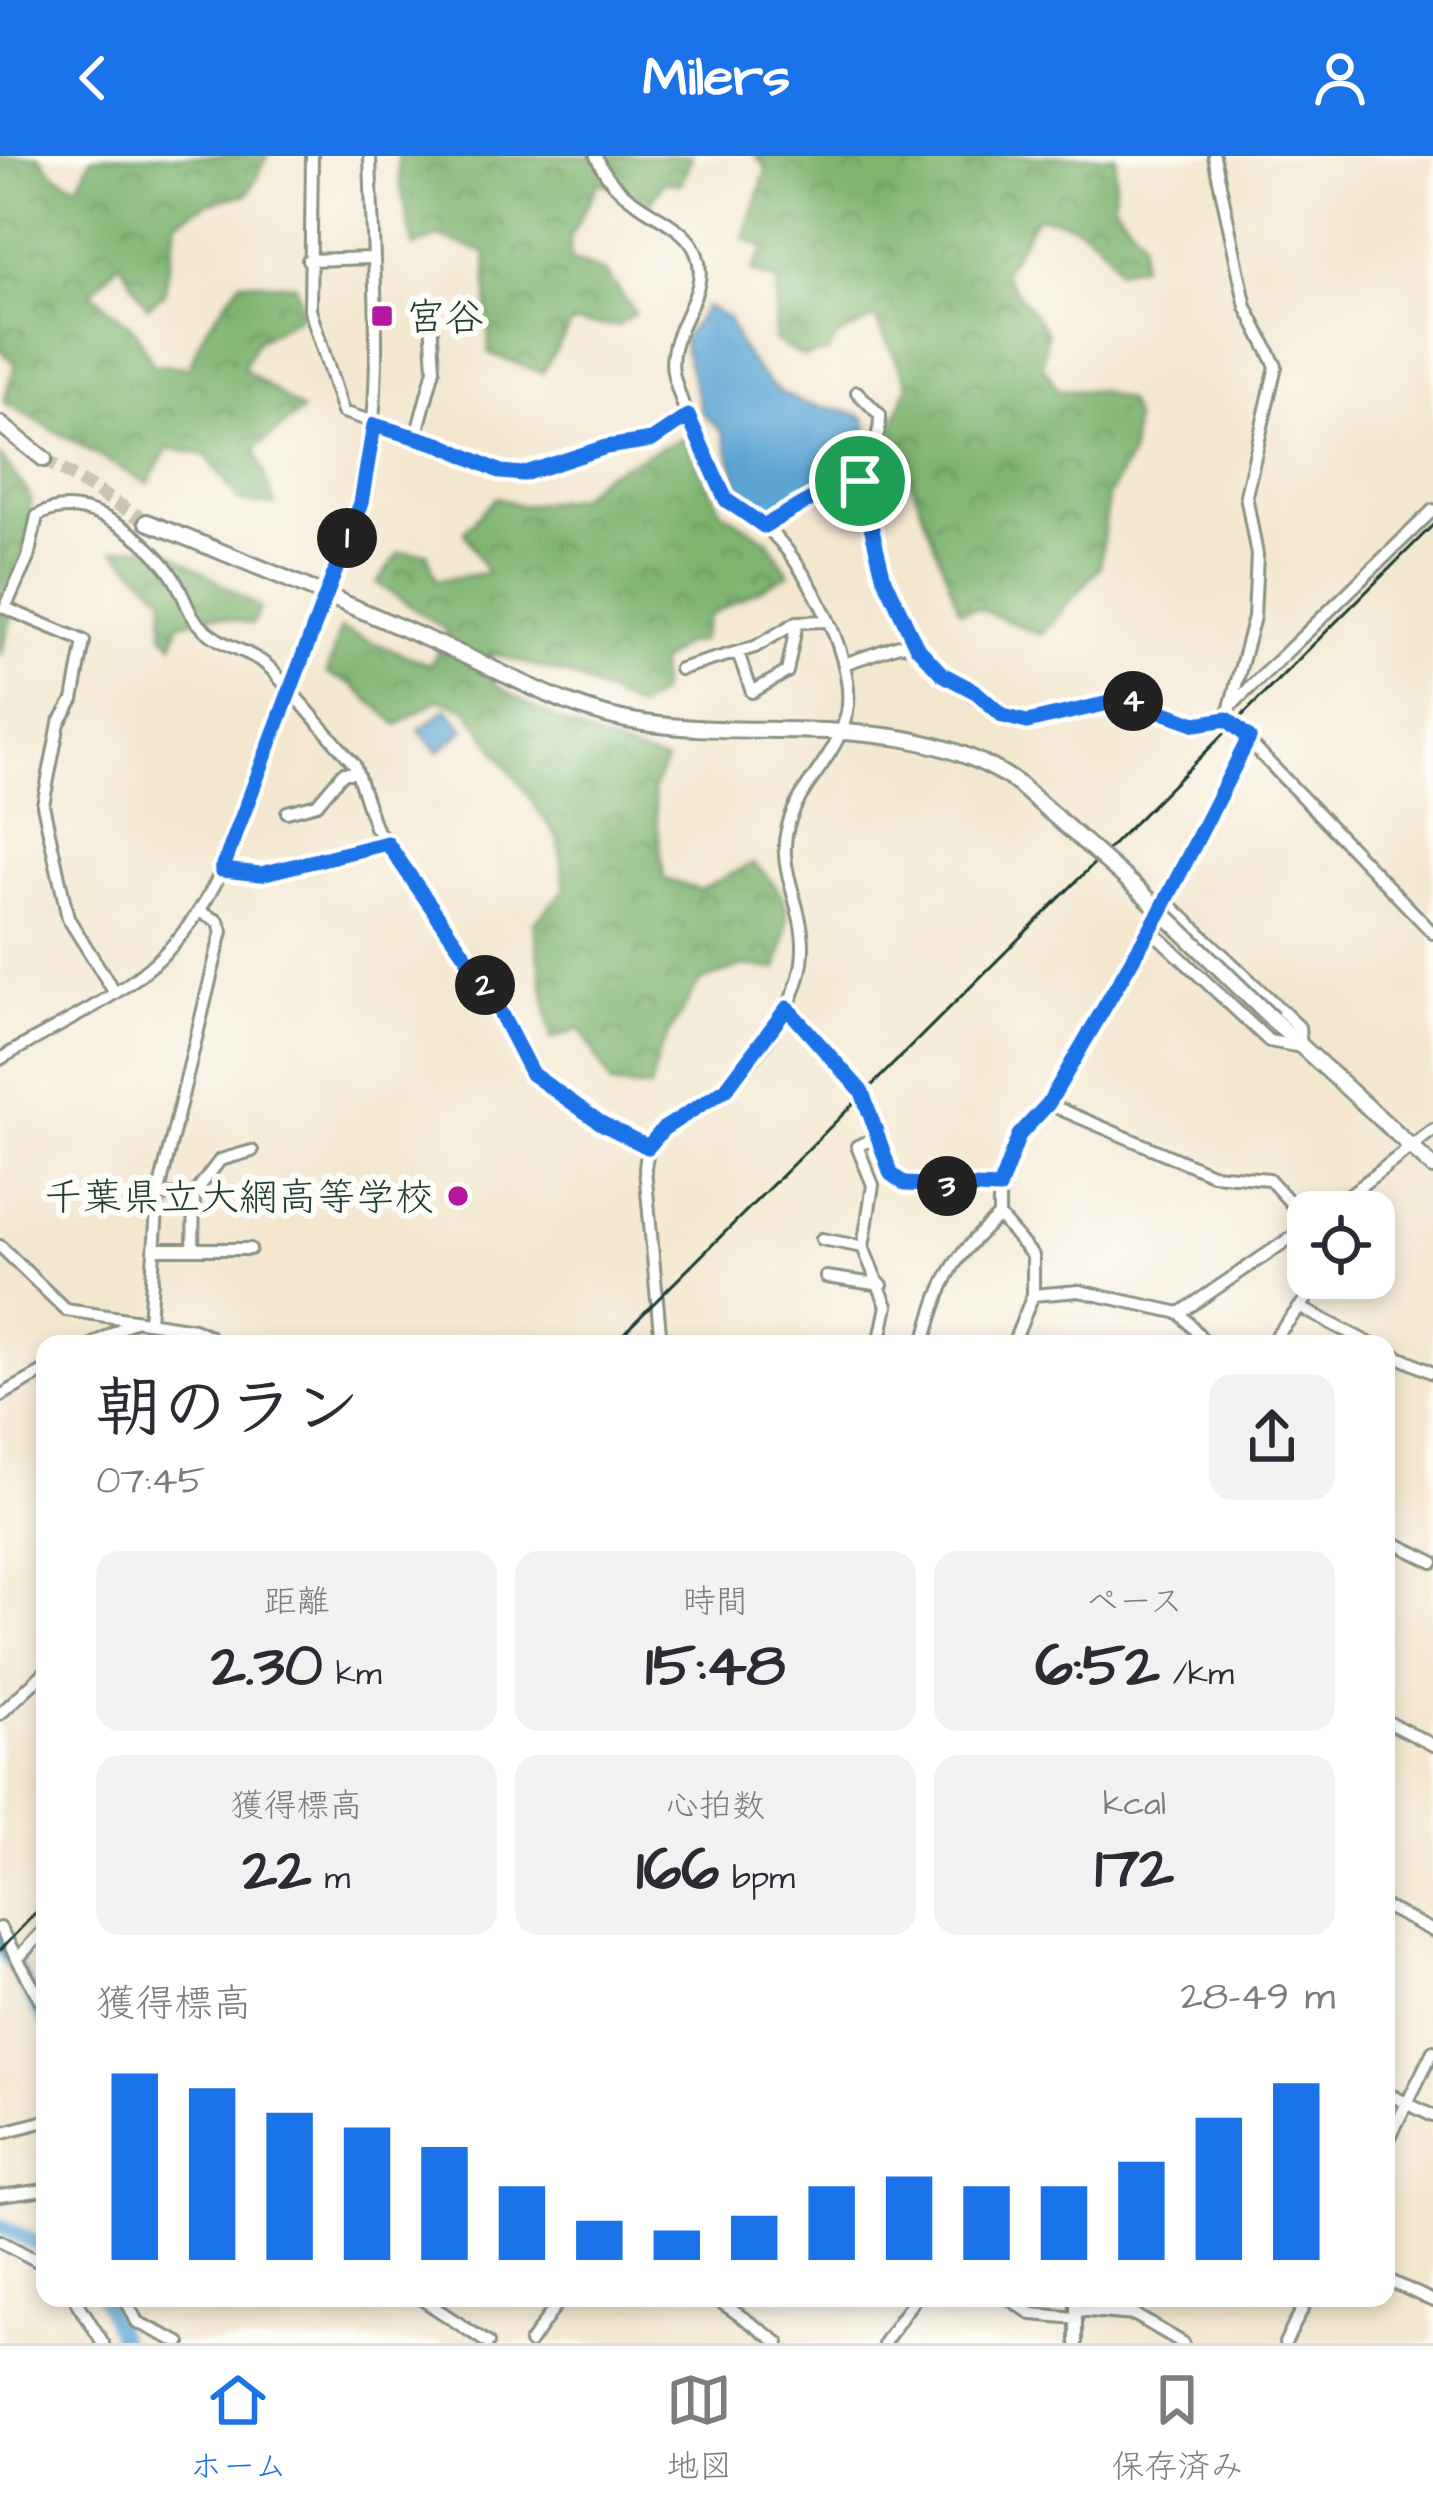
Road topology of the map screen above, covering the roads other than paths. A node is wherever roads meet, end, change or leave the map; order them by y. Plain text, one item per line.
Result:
1 (312, 156) edge
2 (370, 156) edge
3 (596, 156) edge
4 (1214, 156) edge
5 (372, 258) junction
6 (308, 260) junction
7 (431, 320) dead end
8 (857, 392) dead end
9 (688, 416) junction
10 (0, 424) edge
11 (374, 425) junction
12 (416, 437) junction
13 (44, 459) tunnel mouth
14 (860, 481) junction
15 (1433, 510) edge
16 (147, 522) tunnel mouth
17 (764, 526) junction
18 (327, 595) junction
19 (826, 621) junction
20 (797, 622) junction
21 (916, 646) junction
22 (738, 652) junction
23 (844, 664) junction
24 (680, 669) dead end
25 (1233, 705) junction
26 (1227, 719) junction
27 (841, 732) junction
28 (1249, 738) junction
29 (357, 773) junction
30 (287, 812) dead end
31 (387, 843) junction
32 (222, 870) junction
33 (1166, 901) junction
34 (202, 913) junction
35 (1150, 929) junction
36 (1433, 933) edge
37 (115, 993) junction
38 (787, 1008) junction
39 (1301, 1048) junction
40 (0, 1060) edge
41 (1048, 1104) junction
42 (1433, 1130) edge
43 (876, 1138) junction
44 (648, 1147) junction
45 (1409, 1149) junction
46 (252, 1151) dead end
47 (1433, 1167) edge
48 (999, 1188) junction
49 (1354, 1191) edge
50 (194, 1194) junction
51 (158, 1196) junction
52 (1287, 1196) edge
53 (999, 1216) junction
54 (822, 1239) dead end
55 (1287, 1239) edge
56 (0, 1246) edge
57 (863, 1247) junction
58 (157, 1249) junction
59 (193, 1249) junction
60 (250, 1249) dead end
61 (826, 1277) dead end
62 (882, 1285) junction
63 (1033, 1295) junction
64 (1303, 1299) edge
65 (1301, 1308) junction
66 (1180, 1313) junction
67 (133, 1322) junction
68 (149, 1322) junction
69 (109, 1335) edge
70 (207, 1335) edge
71 (660, 1335) edge
72 (881, 1335) edge
73 (926, 1335) edge
74 (1016, 1335) edge
75 (1199, 1335) edge
76 (1278, 1335) edge
77 (1354, 1335) edge
78 (1395, 1355) edge
79 (1433, 1373) edge
80 (36, 1376) edge
81 (0, 1396) edge
82 (1395, 1543) edge
83 (1433, 1562) edge
84 (36, 1680) edge
85 (0, 1714) edge
86 (1395, 1726) edge
87 (1433, 1745) edge
88 (1395, 1911) edge
89 (0, 1928) edge
90 (1433, 1930) edge
91 (36, 1939) edge
92 (19, 1957) junction
93 (36, 1990) edge
94 (1433, 2051) edge
95 (1395, 2097) edge
96 (1407, 2103) junction
97 (1433, 2116) edge
98 (36, 2123) edge
99 (1395, 2127) edge
100 (0, 2133) edge
101 (36, 2191) edge
102 (0, 2196) edge
103 (0, 2241) edge
104 (36, 2260) edge
105 (1395, 2283) edge
106 (1433, 2301) edge
107 (81, 2307) edge
108 (129, 2307) edge
109 (434, 2307) edge
110 (555, 2307) edge
111 (729, 2307) edge
112 (909, 2307) edge
113 (1022, 2307) edge
114 (1303, 2307) edge
115 (1076, 2309) edge
116 (103, 2343) edge
117 (180, 2343) edge
118 (488, 2343) edge
119 (530, 2343) edge
120 (779, 2343) edge
121 (884, 2343) edge
122 (1076, 2343) edge
123 (1183, 2343) edge
124 (1285, 2343) edge

1 - 6 street
2 - 5 street
3 - 9 street
4 - 25 street
5 - 6 street
5 - 11 street
6 - 11 street
7 - 12 street
8 - 14 street
9 - 12 street
9 - 17 street
10 - 13 main road
11 - 12 street
11 - 18 street
14 - 17 street
14 - 21 street
15 - 25 street
16 - 18 main road
17 - 19 street
18 - 27 main road
18 - 32 street
19 - 20 street
19 - 23 street
20 - 22 street
20 - 22 street
21 - 23 street
21 - 26 street
22 - 24 street
23 - 27 street
25 - 26 street
26 - 28 street
27 - 38 street
27 - 39 main road, bridge
28 - 33 street
28 - 36 street
29 - 30 street
29 - 31 street
29 - 37 street, bridge
31 - 32 street
31 - 44 street
32 - 34 street
33 - 35 street
33 - 39 street
34 - 37 street
34 - 51 street
35 - 39 street
35 - 41 street
37 - 40 street
38 - 43 street
38 - 44 street
39 - 45 main road
41 - 48 street
41 - 52 street
42 - 45 street
43 - 48 street
43 - 57 street
44 - 71 street
45 - 47 main road
45 - 49 street
46 - 50 street
48 - 53 street
50 - 51 street
50 - 59 street
51 - 58 street
53 - 63 street
53 - 73 street
54 - 57 street
55 - 66 street
56 - 67 street
57 - 62 street
58 - 59 street
58 - 68 street
59 - 60 street
61 - 62 street
62 - 72 street
63 - 66 street
63 - 74 street
64 - 65 street
65 - 76 street
65 - 77 street
66 - 75 street
67 - 68 street
67 - 69 street
68 - 70 street
78 - 79 street
80 - 81 street
82 - 83 street
84 - 85 street
86 - 87 street
88 - 90 street
89 - 92 street
91 - 92 street
92 - 93 street
94 - 96 street
95 - 96 street
96 - 97 street
96 - 99 street
98 - 100 street
101 - 102 street
103 - 104 street
105 - 106 street
107 - 116 street
108 - 117 street
109 - 118 street
110 - 119 street
111 - 120 street
112 - 121 street
113 - 115 street
114 - 124 street
115 - 122 street
115 - 123 street

